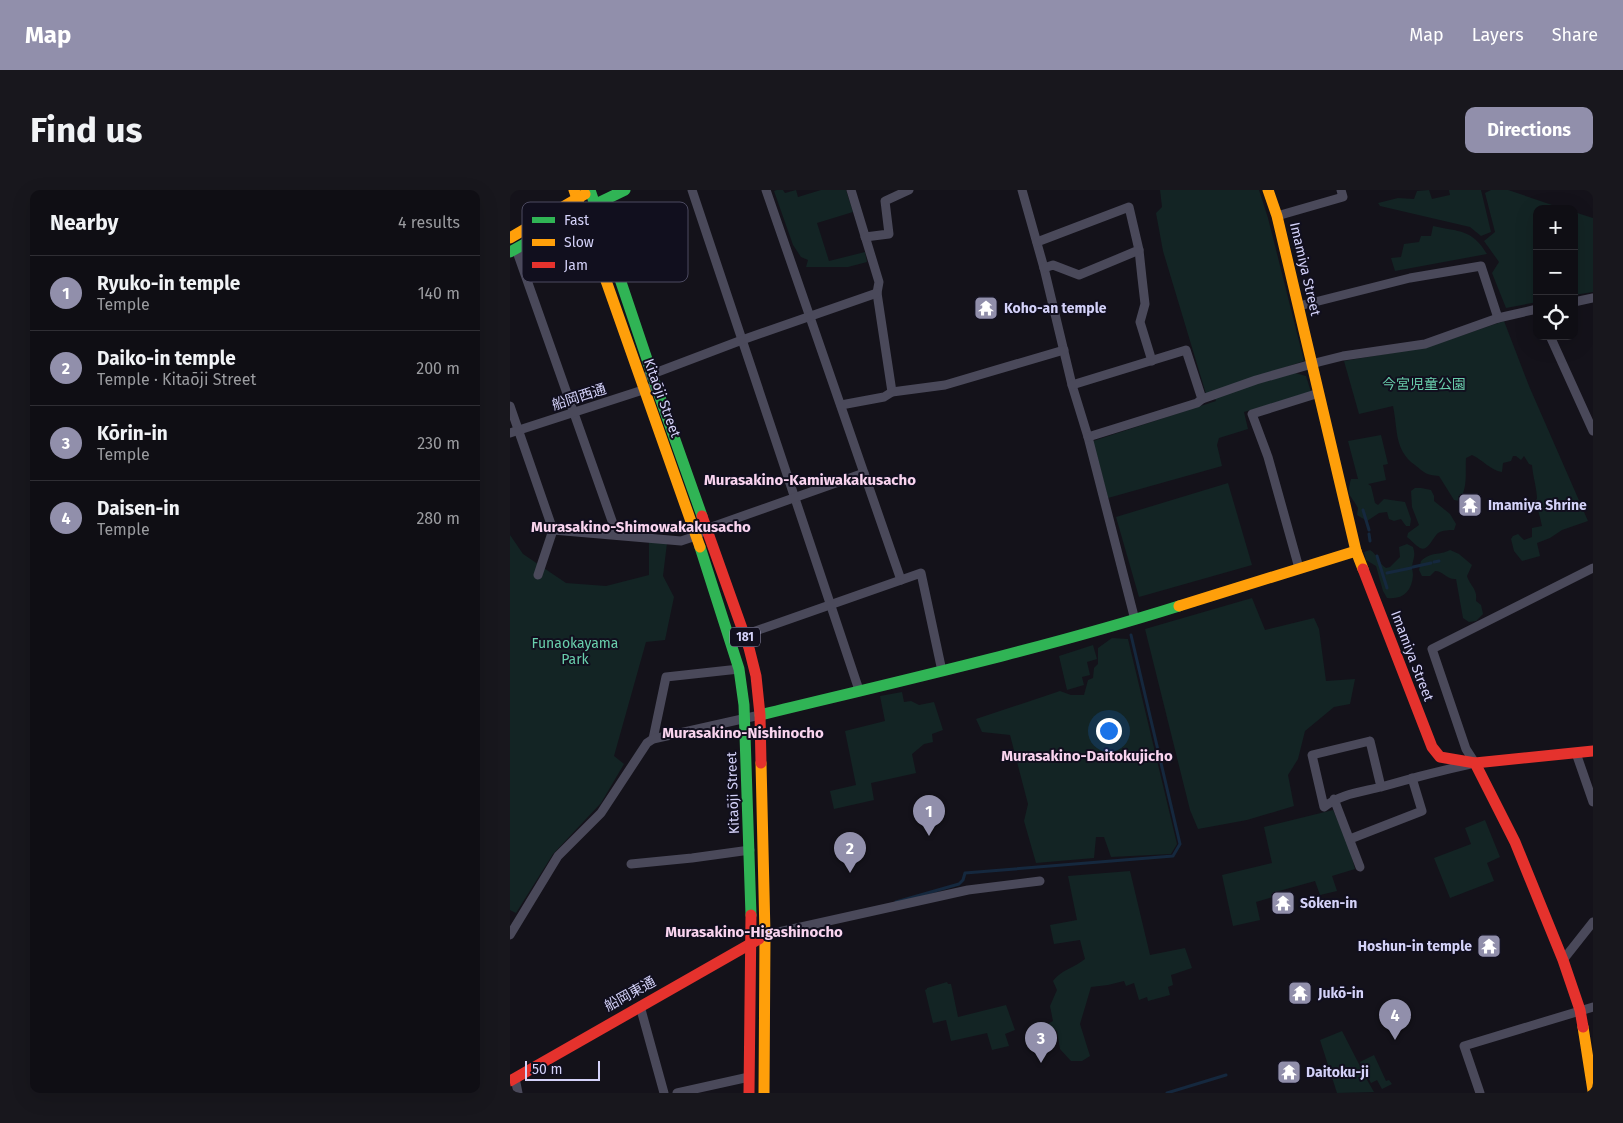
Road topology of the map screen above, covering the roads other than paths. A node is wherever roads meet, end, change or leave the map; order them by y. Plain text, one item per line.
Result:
1 (590, 190) edge
2 (625, 190) edge
3 (692, 190) edge
4 (766, 190) edge
5 (851, 190) edge
6 (909, 190) edge
7 (1022, 190) edge
8 (1268, 190) edge
9 (1341, 190) edge
10 (575, 194) edge
11 (563, 202) edge
12 (595, 202) edge
13 (600, 202) edge
14 (1277, 216) junction
15 (522, 230) edge
16 (865, 237) junction
17 (510, 238) edge
18 (1037, 242) junction
19 (513, 250) edge
20 (1139, 250) junction
21 (1044, 268) junction
22 (522, 274) edge
23 (525, 282) edge
24 (606, 282) edge
25 (622, 282) edge
26 (877, 293) junction
27 (1593, 298) edge
28 (1578, 301) edge
29 (1299, 306) junction
30 (1533, 310) edge
31 (810, 317) junction
32 (1498, 318) junction
33 (742, 340) junction
34 (1552, 340) edge
35 (1064, 350) junction
36 (1152, 361) junction
37 (1312, 364) junction
38 (652, 374) junction
39 (639, 379) junction
40 (1072, 385) junction
41 (656, 386) junction
42 (643, 390) junction
43 (892, 392) junction
44 (1319, 393) junction
45 (1202, 399) junction
46 (510, 406) edge
47 (841, 406) junction
48 (574, 413) junction
49 (1593, 431) edge
50 (514, 432) edge
51 (1088, 437) junction
52 (864, 473) junction
53 (795, 497) junction
54 (706, 529) junction
55 (553, 530) junction
56 (617, 535) junction
57 (696, 536) junction
58 (1356, 551) junction
59 (1299, 568) junction
60 (1593, 568) edge
61 (538, 575) dead end
62 (901, 580) junction
63 (831, 604) junction
64 (1134, 620) junction
65 (744, 635) junction
66 (739, 669) junction
67 (942, 671) junction
68 (859, 690) junction
69 (760, 715) junction
70 (745, 718) junction
71 (653, 739) junction
72 (1593, 751) edge
73 (1576, 752) junction
74 (1475, 763) junction
75 (1412, 778) junction
76 (1381, 787) junction
77 (1334, 799) junction
78 (1593, 802) edge
79 (1350, 839) junction
80 (750, 850) junction
81 (632, 864) dead end
82 (1360, 867) dead end
83 (1040, 881) dead end
84 (1593, 922) edge
85 (510, 935) edge
86 (765, 935) junction
87 (752, 943) junction
88 (1563, 960) junction
89 (640, 1006) junction
90 (1593, 1007) edge
91 (1580, 1010) junction
92 (749, 1078) junction
93 (512, 1079) edge
94 (1593, 1091) edge
95 (518, 1093) edge
96 (664, 1093) edge
97 (677, 1093) edge
98 (749, 1093) edge
99 (764, 1093) edge
100 (1480, 1093) edge

1 - 10 main road
1 - 12 main road, Kitaōji Street / 181
2 - 13 main road
3 - 33 street
4 - 31 street
5 - 16 street
6 - 16 street
7 - 18 street
8 - 14 main road, Imamiya Street
9 - 14 street
10 - 11 main road
14 - 29 main road, Imamiya Street
15 - 17 main road
16 - 26 street
18 - 20 street
18 - 21 street
19 - 22 street
20 - 21 street
20 - 36 street
21 - 35 street
23 - 48 street
24 - 39 main road, Kitaōji Street / 181
25 - 38 main road, Kitaōji Street / 181
26 - 31 street
26 - 43 street
27 - 28 street
29 - 32 street
29 - 37 main road, Imamiya Street
30 - 32 street
31 - 33 street
31 - 47 street
32 - 37 street
33 - 38 street
33 - 53 street
34 - 49 street
35 - 40 street
35 - 43 street
36 - 40 street
36 - 45 street
37 - 44 main road, Imamiya Street
37 - 45 street
38 - 39 street
38 - 41 main road, Kitaōji Street / 181
39 - 42 main road, Kitaōji Street / 181
40 - 51 street
41 - 42 street, 船岡西通
41 - 54 main road, Kitaōji Street / 181
42 - 48 street, 船岡西通
42 - 57 main road, Kitaōji Street / 181
43 - 47 street
44 - 58 main road, Imamiya Street
44 - 59 street
45 - 51 street
46 - 50 street
47 - 52 street
48 - 50 street, 船岡西通
48 - 56 street
50 - 55 street
51 - 64 street
52 - 53 street
52 - 62 street
53 - 54 street
53 - 63 street
54 - 57 street
54 - 65 main road, Kitaōji Street / 181
55 - 56 street
55 - 61 street
56 - 57 street
57 - 66 main road, Kitaōji Street / 181
58 - 59 main road
58 - 74 main road, Imamiya Street
59 - 64 main road
60 - 74 street
62 - 63 street
62 - 67 street
63 - 65 street
63 - 68 street
64 - 67 main road
65 - 69 main road, Kitaōji Street / 181
66 - 70 main road, Kitaōji Street / 181
66 - 71 street
67 - 68 main road
68 - 69 main road
69 - 70 street
69 - 86 main road, Kitaōji Street / 181
70 - 71 street
70 - 80 main road, Kitaōji Street / 181
71 - 85 street
72 - 73 main road, Imamiya Street
73 - 74 main road, Imamiya Street
73 - 78 street
74 - 75 street
74 - 88 main road
75 - 76 street
75 - 79 street
76 - 77 street
76 - 77 street
77 - 79 street
79 - 82 street
80 - 81 street
80 - 87 main road, Kitaōji Street / 181
83 - 86 street
84 - 88 street
86 - 87 main road, 船岡東通
86 - 99 main road, Kitaōji Street / 181
87 - 89 main road, 船岡東通
87 - 92 main road, Kitaōji Street / 181
88 - 91 main road
89 - 93 main road, 船岡東通
89 - 96 street
90 - 91 street
91 - 94 main road
91 - 100 street
92 - 97 street
92 - 98 main road, Kitaōji Street / 181
93 - 95 street

